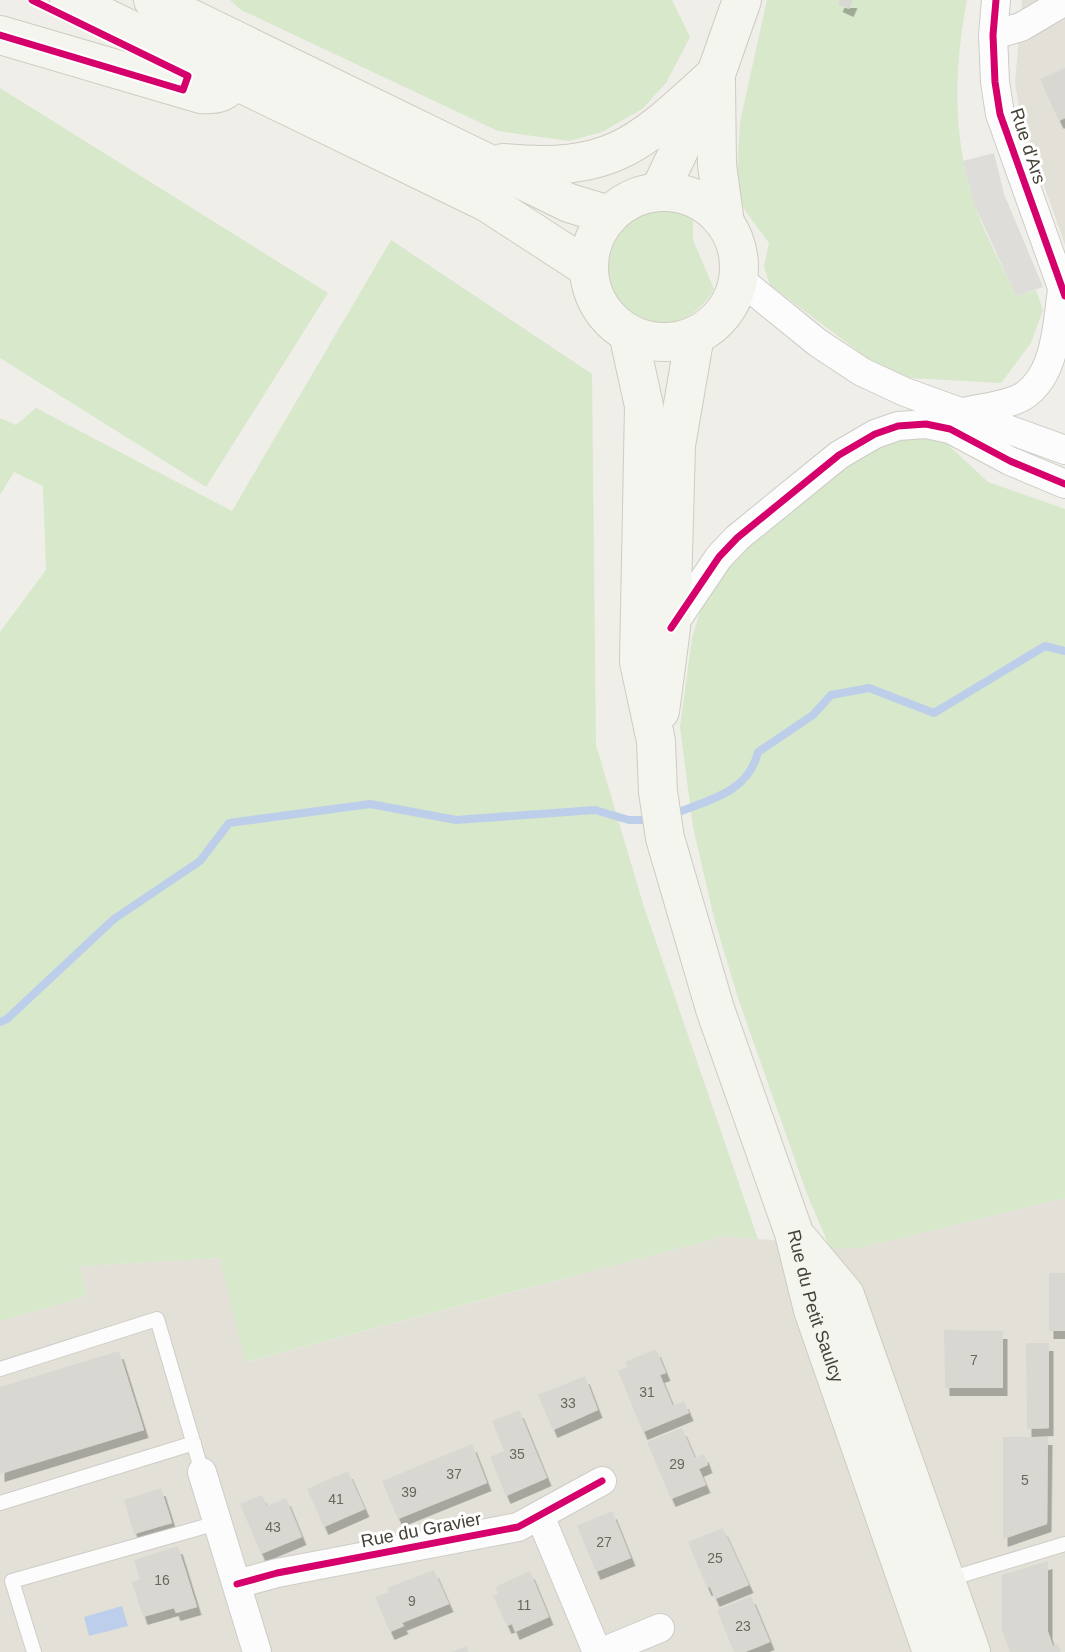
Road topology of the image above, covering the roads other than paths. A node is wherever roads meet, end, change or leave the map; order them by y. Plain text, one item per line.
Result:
1 (69, 0) edge
2 (153, 0) edge
3 (741, 0) edge
4 (996, 0) edge
5 (1065, 1) edge
6 (207, 13) edge
7 (993, 34) junction
8 (0, 35) edge
9 (716, 74) junction
10 (234, 79) junction
11 (486, 162) junction
12 (659, 192) junction
13 (609, 215) junction
14 (725, 223) junction
15 (588, 268) junction
16 (738, 278) junction
17 (1064, 293) edge
18 (628, 333) junction
19 (695, 335) junction
20 (1041, 380) junction
21 (964, 412) junction
22 (1059, 443) edge
23 (1035, 471) junction
24 (1065, 484) edge
25 (671, 628) junction
26 (656, 741) junction
27 (0, 1369) edge
28 (194, 1443) junction
29 (202, 1472) joint
30 (602, 1481) dead end
31 (0, 1503) edge
32 (540, 1516) junction
33 (218, 1523) junction
34 (1065, 1545) edge
35 (237, 1584) junction
36 (929, 1585) junction
37 (660, 1628) dead end
38 (34, 1652) edge
39 (257, 1652) edge
40 (600, 1652) edge
41 (932, 1652) edge
42 (971, 1652) edge

1 - 10 main road
2 - 6 main road
3 - 9 main road
4 - 7 street, Rue d'Ars
5 - 7 street
6 - 11 main road
7 - 17 street, Rue d'Ars
8 - 10 main road
9 - 11 main road
9 - 12 main road
9 - 14 main road
10 - 15 main road
11 - 13 main road
12 - 13 main road
12 - 14 main road
13 - 15 main road
14 - 16 main road
15 - 18 main road
16 - 19 main road
16 - 21 street
17 - 20 street
18 - 19 main road
18 - 26 main road
19 - 25 main road
20 - 21 street
20 - 22 street
21 - 22 street
22 - 23 street
23 - 24 street
23 - 25 street
25 - 26 main road
26 - 36 main road, Rue du Petit Saulcy
27 - 28 lane
28 - 29 lane
28 - 31 lane
29 - 33 street
30 - 32 street, Rue du Gravier
32 - 35 street, Rue du Gravier
32 - 40 street
33 - 35 street
33 - 38 lane
34 - 36 lane
35 - 39 street
36 - 41 main road, Rue du Petit Saulcy
36 - 42 main road, Rue du Petit Saulcy
37 - 40 street

